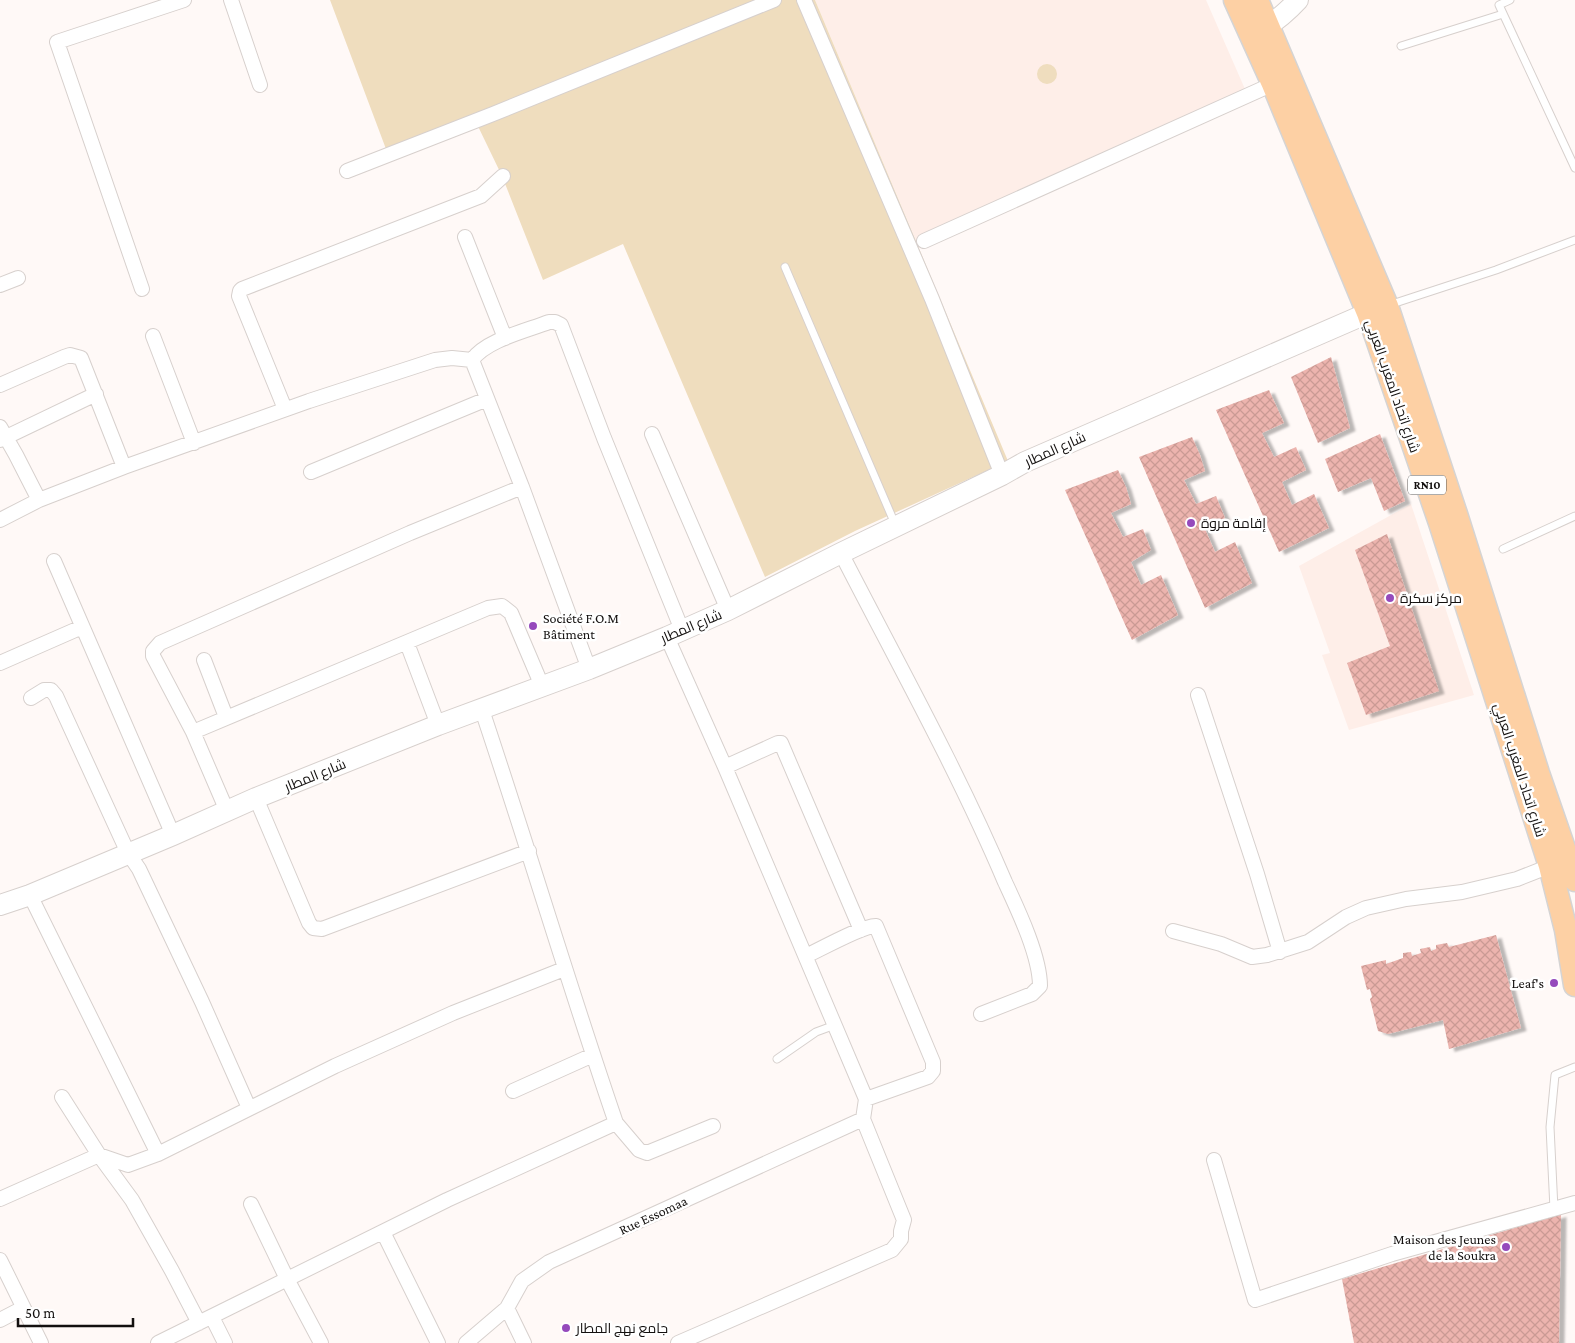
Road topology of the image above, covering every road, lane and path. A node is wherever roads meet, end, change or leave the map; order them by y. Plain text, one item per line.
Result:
1 (184, 0) edge
2 (231, 0) edge
3 (774, 0) edge
4 (804, 0) edge
5 (1298, 0) edge
6 (1510, 0) edge
7 (1245, 1) edge
8 (1503, 14) junction
9 (1259, 31) junction
10 (1401, 46) dead end
11 (260, 84) dead end
12 (1273, 84) junction
13 (1575, 168) edge
14 (347, 171) dead end
15 (503, 176) dead end
16 (465, 237) dead end
17 (1575, 240) edge
18 (924, 241) dead end
19 (785, 267) dead end
20 (18, 278) dead end
21 (0, 285) edge
22 (142, 289) dead end
23 (1377, 309) junction
24 (153, 336) dead end
25 (506, 338) junction
26 (472, 360) junction
27 (0, 385) edge
28 (96, 394) junction
29 (487, 399) junction
30 (285, 409) junction
31 (652, 434) dead end
32 (2, 435) edge
33 (194, 443) junction
34 (124, 466) junction
35 (310, 472) dead end
36 (1002, 475) junction
37 (522, 487) junction
38 (39, 500) junction
39 (1575, 516) edge
40 (0, 520) edge
41 (896, 526) junction
42 (1503, 549) dead end
43 (841, 553) junction
44 (54, 561) dead end
45 (728, 610) junction
46 (82, 627) junction
47 (675, 633) junction
48 (407, 643) junction
49 (204, 660) dead end
50 (0, 663) edge
51 (589, 669) junction
52 (542, 686) junction
53 (1198, 695) dead end
54 (31, 698) dead end
55 (482, 710) junction
56 (226, 717) junction
57 (438, 725) junction
58 (193, 732) junction
59 (725, 767) junction
60 (256, 798) junction
61 (227, 811) junction
62 (172, 835) junction
63 (529, 851) junction
64 (128, 853) junction
65 (1550, 866) junction
66 (1575, 880) edge
67 (30, 895) junction
68 (0, 905) edge
69 (861, 930) junction
70 (1173, 931) dead end
71 (1280, 952) junction
72 (806, 956) junction
73 (564, 969) junction
74 (1575, 977) edge
75 (980, 1014) dead end
76 (835, 1025) junction
77 (593, 1055) junction
78 (777, 1059) dead end
79 (1575, 1067) edge
80 (513, 1091) dead end
81 (62, 1097) dead end
82 (866, 1099) junction
83 (249, 1108) junction
84 (863, 1119) junction
85 (616, 1123) junction
86 (713, 1126) dead end
87 (158, 1154) junction
88 (99, 1155) junction
89 (1214, 1160) dead end
90 (0, 1199) edge
91 (1575, 1203) edge
92 (251, 1204) dead end
93 (1554, 1209) junction
94 (383, 1232) junction
95 (0, 1260) edge
96 (287, 1280) junction
97 (23, 1308) junction
98 (507, 1308) junction
99 (0, 1320) edge
100 (206, 1320) junction
101 (41, 1343) edge
102 (158, 1343) edge
103 (225, 1343) edge
104 (321, 1343) edge
105 (438, 1343) edge
106 (466, 1343) edge
107 (524, 1343) edge
108 (678, 1343) edge

1 - 22 street
2 - 11 street
3 - 14 street
4 - 36 street
5 - 9 street
6 - 8 lane
7 - 9 main road, شارع اتحاد المغرب العربي / RN10
8 - 10 lane
8 - 13 lane
9 - 12 main road, شارع اتحاد المغرب العربي / RN10
9 - 23 main road, شارع اتحاد المغرب العربي / RN10
12 - 18 street
12 - 23 main road, شارع اتحاد المغرب العربي / RN10
15 - 30 street
16 - 25 street
17 - 23 lane
19 - 41 lane
20 - 21 street
23 - 36 street, شارع المطار
23 - 65 main road, شارع اتحاد المغرب العربي / RN10
23 - 66 main road, شارع اتحاد المغرب العربي / RN10
24 - 33 street
25 - 26 street
25 - 47 street
26 - 29 street
26 - 30 street
27 - 28 street
28 - 32 street
28 - 34 street
29 - 35 street
29 - 37 street
30 - 33 street
31 - 45 street
32 - 38 street
33 - 34 street
34 - 38 street
36 - 41 street, شارع المطار
37 - 51 street
37 - 58 street
38 - 40 street
39 - 42 lane
41 - 43 street, شارع المطار
43 - 45 street, شارع المطار
43 - 75 street
44 - 46 street
45 - 47 street, شارع المطار
46 - 50 street
46 - 62 street
47 - 51 street, شارع المطار
47 - 59 street
48 - 52 street
48 - 56 street
48 - 57 street
49 - 56 street
51 - 52 street, شارع المطار
52 - 55 street, شارع المطار
53 - 71 street
54 - 64 street
55 - 57 street, شارع المطار
55 - 63 street
56 - 58 street
57 - 60 street, شارع المطار
58 - 61 street
59 - 69 street
59 - 72 street
60 - 61 street, شارع المطار
60 - 63 street
61 - 62 street, شارع المطار
62 - 64 street, شارع المطار
63 - 73 street
64 - 67 street, شارع المطار
64 - 83 street
65 - 71 street
65 - 74 main road, شارع اتحاد المغرب العربي / RN10
67 - 68 street, شارع المطار
67 - 87 street
69 - 72 street
69 - 82 street
70 - 71 street
72 - 76 street
73 - 77 street
73 - 83 street
76 - 78 lane
76 - 82 street
77 - 80 street
77 - 85 street
79 - 93 lane
81 - 88 street
82 - 84 street
83 - 87 street
84 - 98 street, Rue Essomaa
84 - 108 street
85 - 86 street
85 - 94 street
87 - 88 street
88 - 90 street
88 - 100 street
89 - 93 street
91 - 93 street
92 - 96 street
94 - 96 street
94 - 105 street
95 - 97 street
96 - 100 street
96 - 104 street
97 - 99 street
97 - 101 street
98 - 106 street, Rue Essomaa
98 - 107 street
100 - 102 street
100 - 103 street

